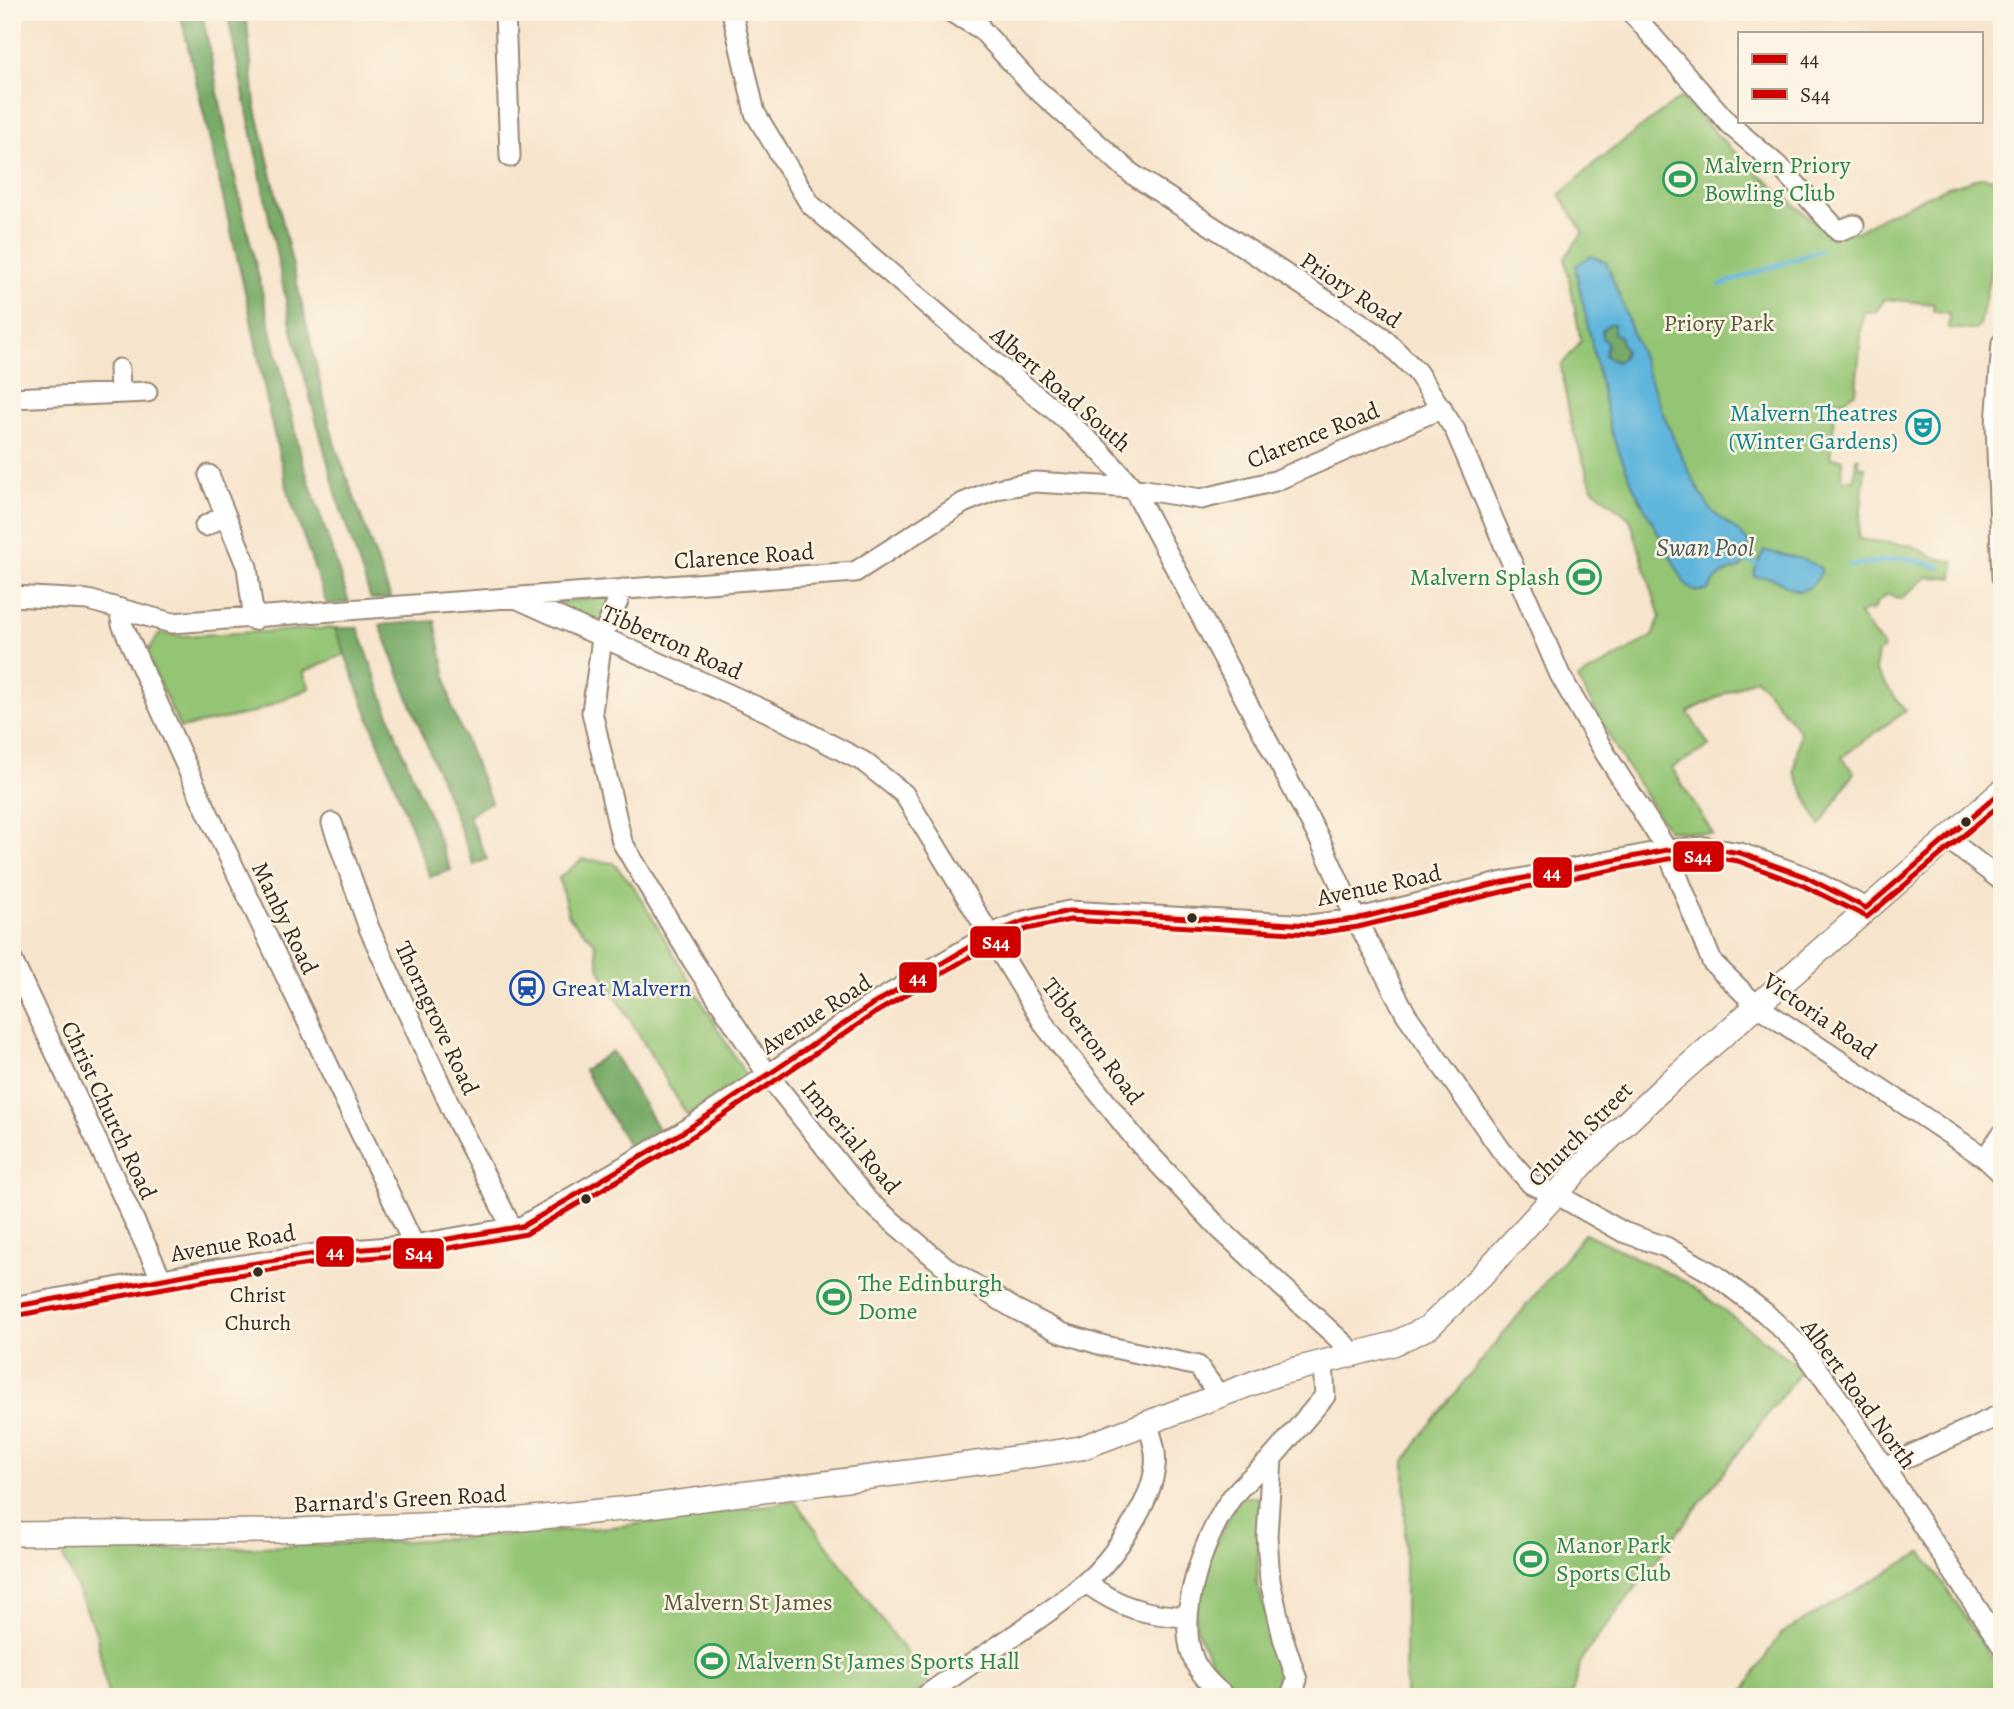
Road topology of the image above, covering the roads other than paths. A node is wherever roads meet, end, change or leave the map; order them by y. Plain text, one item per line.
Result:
1 (505, 12) edge
2 (732, 12) edge
3 (951, 12) edge
4 (1631, 12) edge
5 (977, 21) edge
6 (510, 156) dead end
7 (1854, 225) dead end
8 (2002, 343) edge
9 (119, 369) dead end
10 (120, 391) junction
11 (146, 392) dead end
12 (12, 398) edge
13 (1442, 408) junction
14 (209, 475) dead end
15 (1133, 488) junction
16 (224, 516) junction
17 (205, 526) dead end
18 (2002, 577) edge
19 (623, 589) junction
20 (12, 596) edge
21 (515, 597) junction
22 (119, 608) junction
23 (254, 620) junction
24 (602, 638) junction
25 (2002, 791) edge
26 (332, 823) dead end
27 (1948, 839) junction
28 (1667, 850) junction
29 (2002, 881) edge
30 (1866, 908) junction
31 (1356, 919) junction
32 (991, 934) junction
33 (12, 960) edge
34 (1756, 1005) junction
35 (768, 1075) junction
36 (2002, 1134) edge
37 (1985, 1157) junction
38 (2002, 1174) edge
39 (1556, 1194) junction
40 (512, 1228) junction
41 (414, 1245) junction
42 (162, 1280) junction
43 (12, 1307) edge
44 (1356, 1356) junction
45 (1323, 1364) junction
46 (1218, 1394) junction
47 (2002, 1414) edge
48 (1148, 1425) junction
49 (1272, 1458) junction
50 (1885, 1468) junction
51 (13, 1536) edge
52 (1086, 1583) junction
53 (1188, 1617) junction
54 (2002, 1646) edge
55 (924, 1697) edge
56 (1226, 1697) edge
57 (1290, 1697) edge

1 - 6 street
2 - 15 street, Albert Road South
3 - 5 street, Priory Road
4 - 7 street
5 - 13 street, Priory Road
8 - 18 street
9 - 10 street
10 - 11 street
10 - 12 street
13 - 15 street, Clarence Road
13 - 28 street, Priory Road
14 - 16 street
15 - 19 street, Clarence Road
15 - 31 street, Albert Road South
16 - 17 street
16 - 23 street
19 - 21 street, Clarence Road
19 - 24 street, Imperial Road
20 - 22 street, Clarence Road
21 - 23 street, Clarence Road
21 - 24 street, Tibberton Road
22 - 23 street, Clarence Road
22 - 41 street, Manby Road
24 - 32 street, Tibberton Road
24 - 35 street, Imperial Road
25 - 27 main road, Church Street
26 - 40 street, Thorngrove Road
27 - 29 street
27 - 30 main road, Church Street
28 - 30 street, Avenue Road
28 - 31 street, Avenue Road
28 - 34 street, Victoria Road
30 - 34 main road, Church Street
31 - 32 street, Avenue Road
31 - 39 street, Albert Road North
32 - 35 street, Avenue Road
32 - 44 street, Tibberton Road
33 - 42 street, Christ Church Road
34 - 37 street, Victoria Road
34 - 39 main road, Church Street
35 - 40 street, Avenue Road
35 - 46 street, Imperial Road
36 - 37 street
37 - 38 street, Victoria Road
39 - 44 main road, Church Street
39 - 50 street, Albert Road North
40 - 41 street, Avenue Road
41 - 42 street, Avenue Road
42 - 43 street, Avenue Road
44 - 45 main road, Church Street
45 - 46 main road, Church Street
45 - 49 street
46 - 48 main road, Church Street
47 - 50 street
48 - 51 main road, Barnard's Green Road
48 - 52 street
49 - 53 street
49 - 57 street
50 - 54 street, Albert Road North
52 - 53 street
52 - 55 street
53 - 56 street

